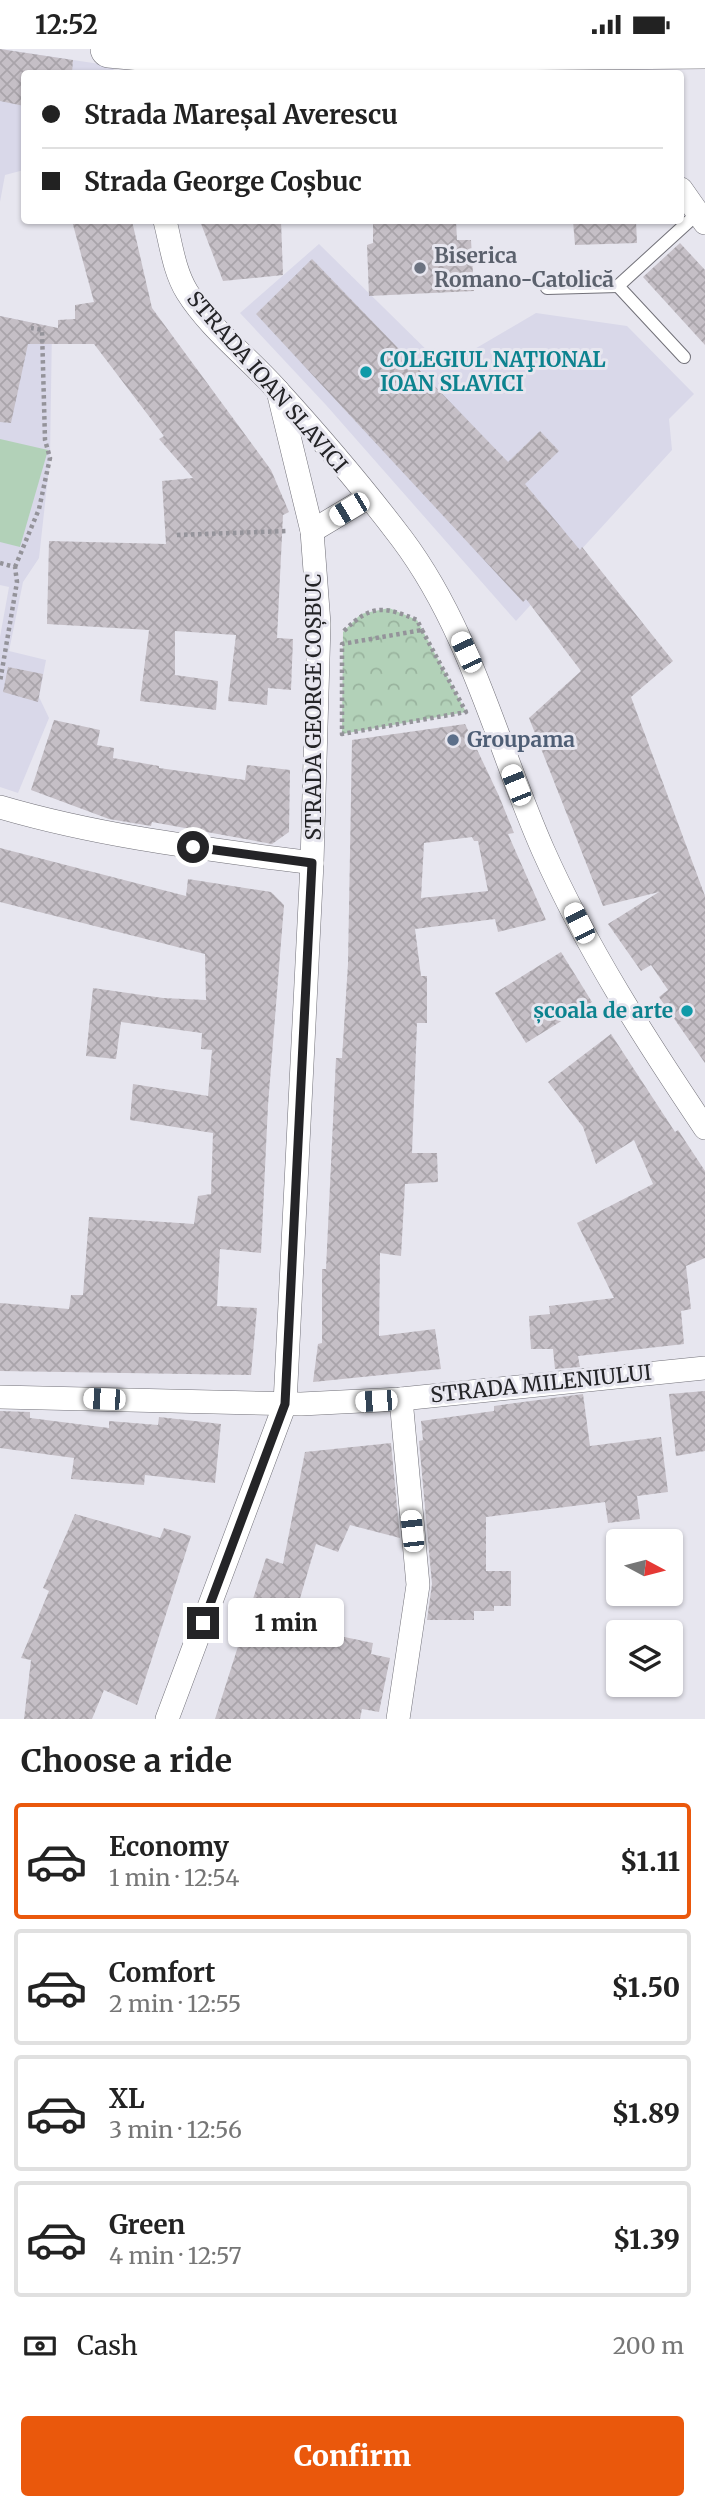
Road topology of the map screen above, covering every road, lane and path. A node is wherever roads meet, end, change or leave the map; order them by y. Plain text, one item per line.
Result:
1 (511, 50) edge
2 (705, 50) edge
3 (651, 58) edge
4 (133, 59) edge
5 (684, 193) edge
6 (702, 218) edge
7 (166, 224) edge
8 (618, 286) junction
9 (547, 288) dead end
10 (31, 328) dead end
11 (684, 357) dead end
12 (278, 391) junction
13 (367, 498) junction
14 (312, 531) junction
15 (177, 535) dead end
16 (0, 563) edge
17 (15, 567) junction
18 (422, 630) junction
19 (342, 644) junction
20 (0, 682) edge
21 (0, 807) edge
22 (312, 863) junction
23 (705, 1128) edge
24 (705, 1368) edge
25 (0, 1397) edge
26 (401, 1399) junction
27 (285, 1404) junction
28 (167, 1719) edge
29 (398, 1719) edge

1 - 3 main road
1 - 4 main road
2 - 3 main road
5 - 6 street
6 - 8 lane
7 - 12 street, STRADA IOAN SLAVICI
8 - 9 lane
8 - 11 lane
10 - 17 path
12 - 13 street, STRADA IOAN SLAVICI
12 - 14 street, STRADA GEORGE COȘBUC
13 - 14 street
13 - 23 street, STRADA IOAN SLAVICI
14 - 15 path
14 - 22 street, STRADA GEORGE COȘBUC
16 - 17 path
17 - 20 path
18 - 19 path
18 - 19 path
18 - 19 path
21 - 22 street
22 - 27 street, STRADA GEORGE COȘBUC
24 - 26 street, STRADA MILENIULUI
25 - 27 street, STRADA MILENIULUI
26 - 27 street, STRADA MILENIULUI
26 - 29 street
27 - 28 street, STRADA GEORGE COȘBUC

